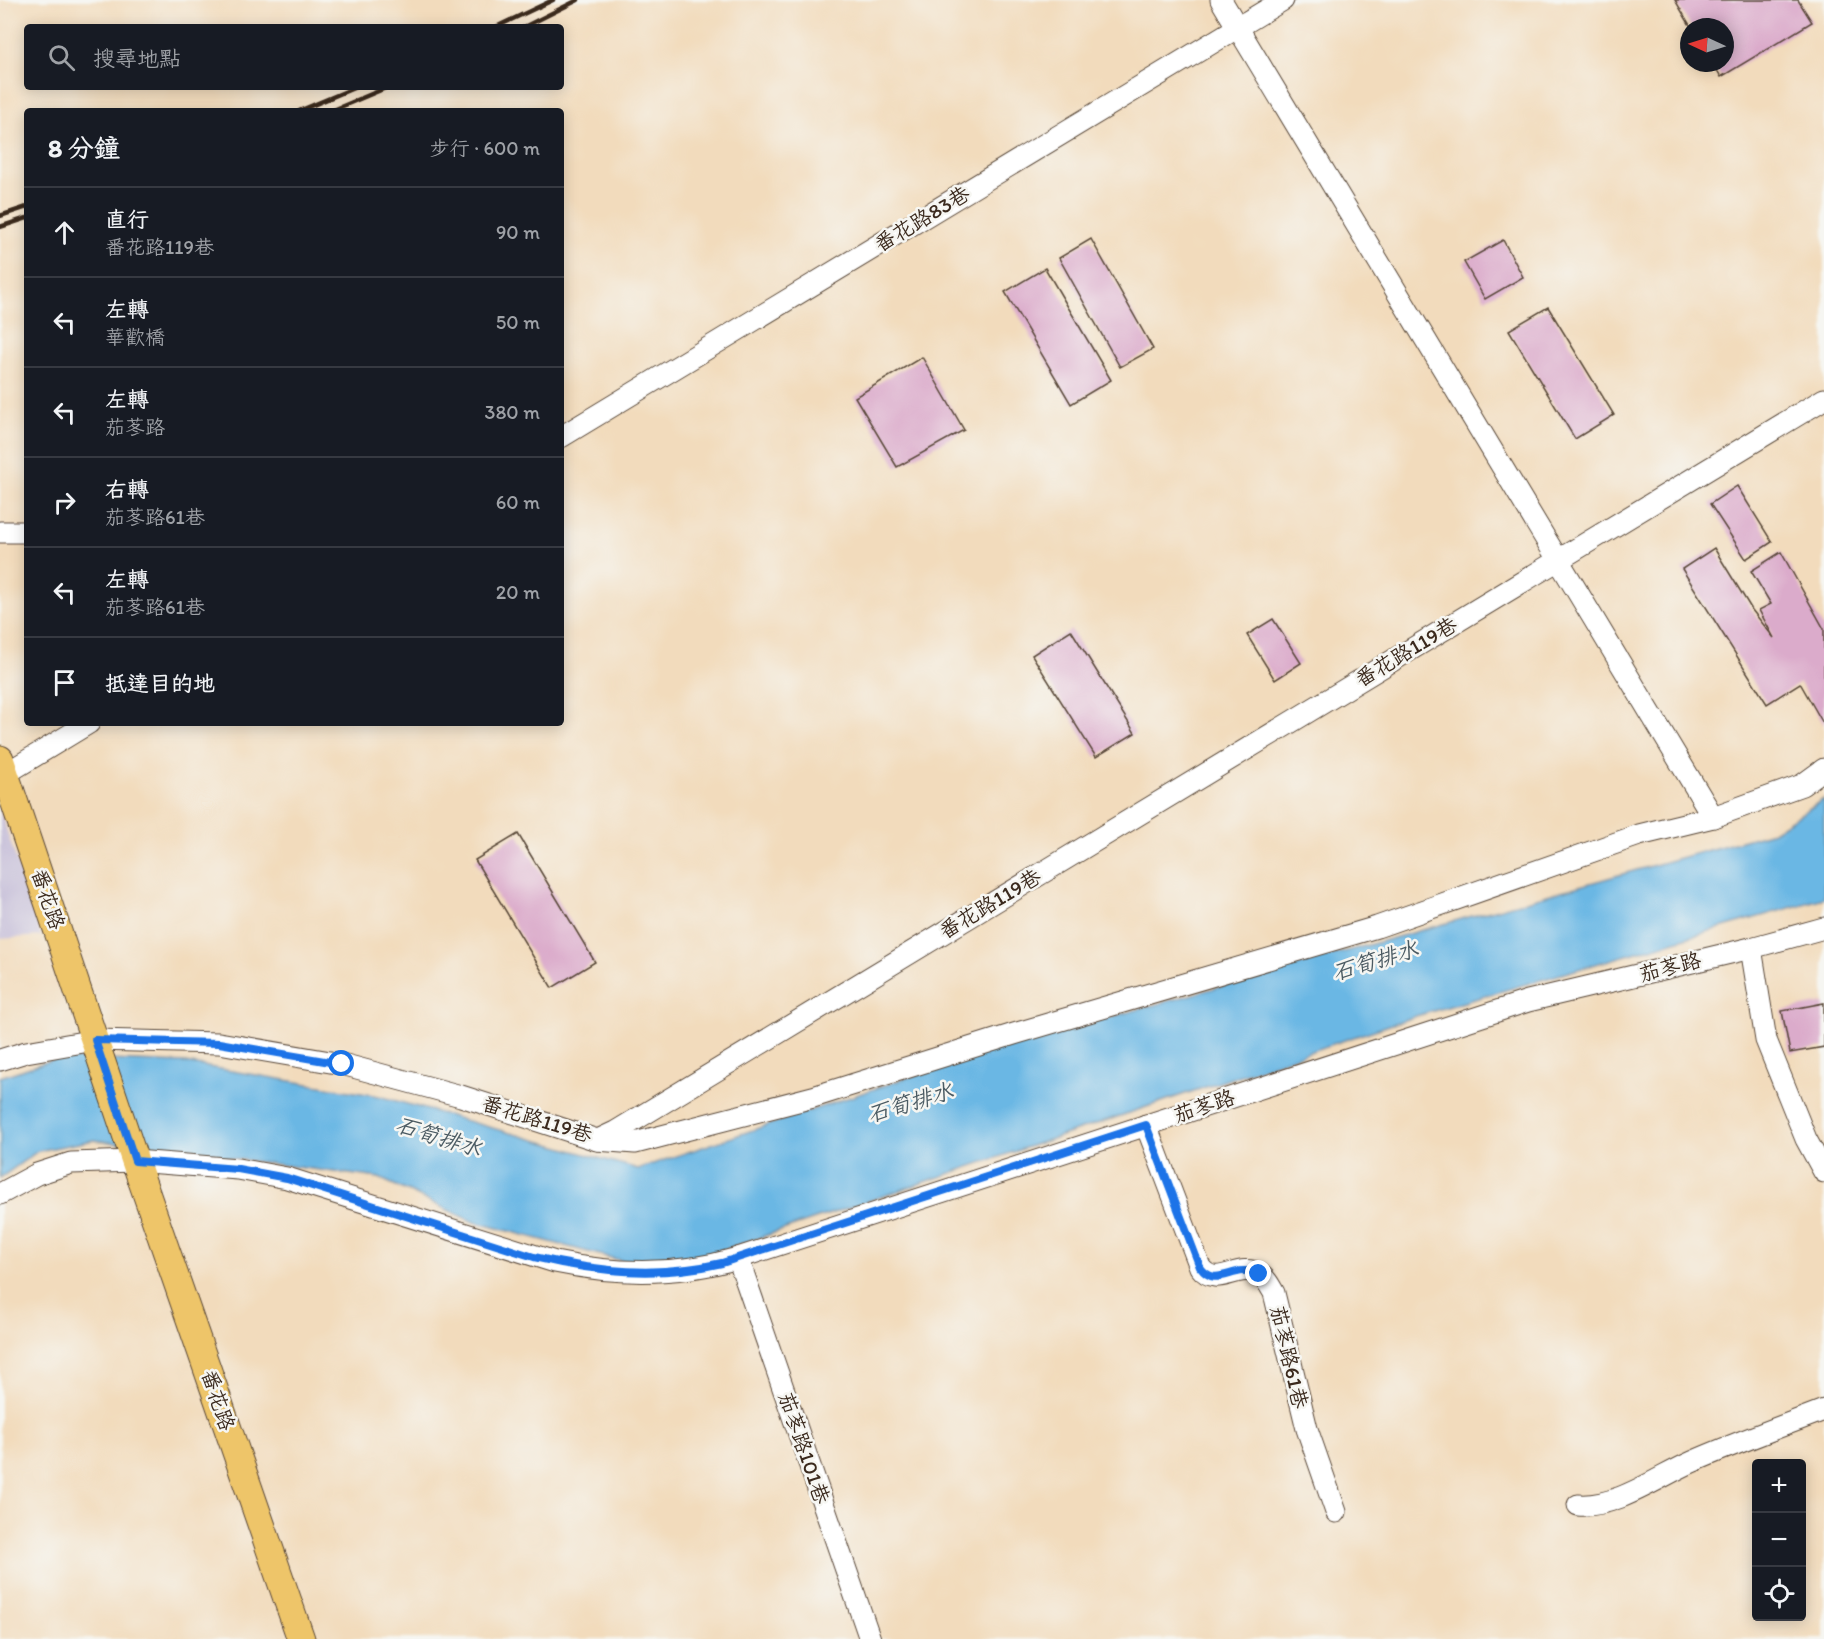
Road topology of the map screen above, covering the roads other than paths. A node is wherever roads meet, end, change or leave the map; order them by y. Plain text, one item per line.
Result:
1 (1221, 0) edge
2 (1283, 0) edge
3 (1238, 27) junction
4 (1824, 399) edge
5 (564, 435) edge
6 (0, 532) edge
7 (24, 532) edge
8 (1558, 560) junction
9 (83, 726) edge
10 (3, 766) edge
11 (1824, 769) edge
12 (1713, 817) junction
13 (1824, 928) edge
14 (1751, 948) junction
15 (95, 1040) junction
16 (0, 1060) edge
17 (1146, 1125) junction
18 (597, 1140) junction
19 (135, 1161) junction
20 (1824, 1172) edge
21 (0, 1194) edge
22 (738, 1258) junction
23 (1824, 1410) edge
24 (1578, 1505) dead end
25 (1336, 1512) dead end
26 (301, 1639) edge
27 (870, 1639) edge

1 - 3 street
2 - 3 street, 番花路83巷
3 - 5 street, 番花路83巷
3 - 8 street
4 - 8 street, 番花路119巷
6 - 7 street
8 - 12 street
8 - 18 street, 番花路119巷
9 - 10 street
10 - 15 main road, 番花路
11 - 12 street
12 - 18 street
13 - 14 street, 茄苳路
14 - 17 street, 茄苳路
14 - 20 street
15 - 16 street, 番花路119巷
15 - 18 street, 番花路119巷
15 - 19 main road, 番花路
17 - 22 street, 茄苳路
17 - 25 street, 茄苳路61巷
19 - 21 street, 茄苳路
19 - 22 street, 茄苳路
19 - 26 main road, 番花路
22 - 27 street, 茄苳路101巷
23 - 24 street

